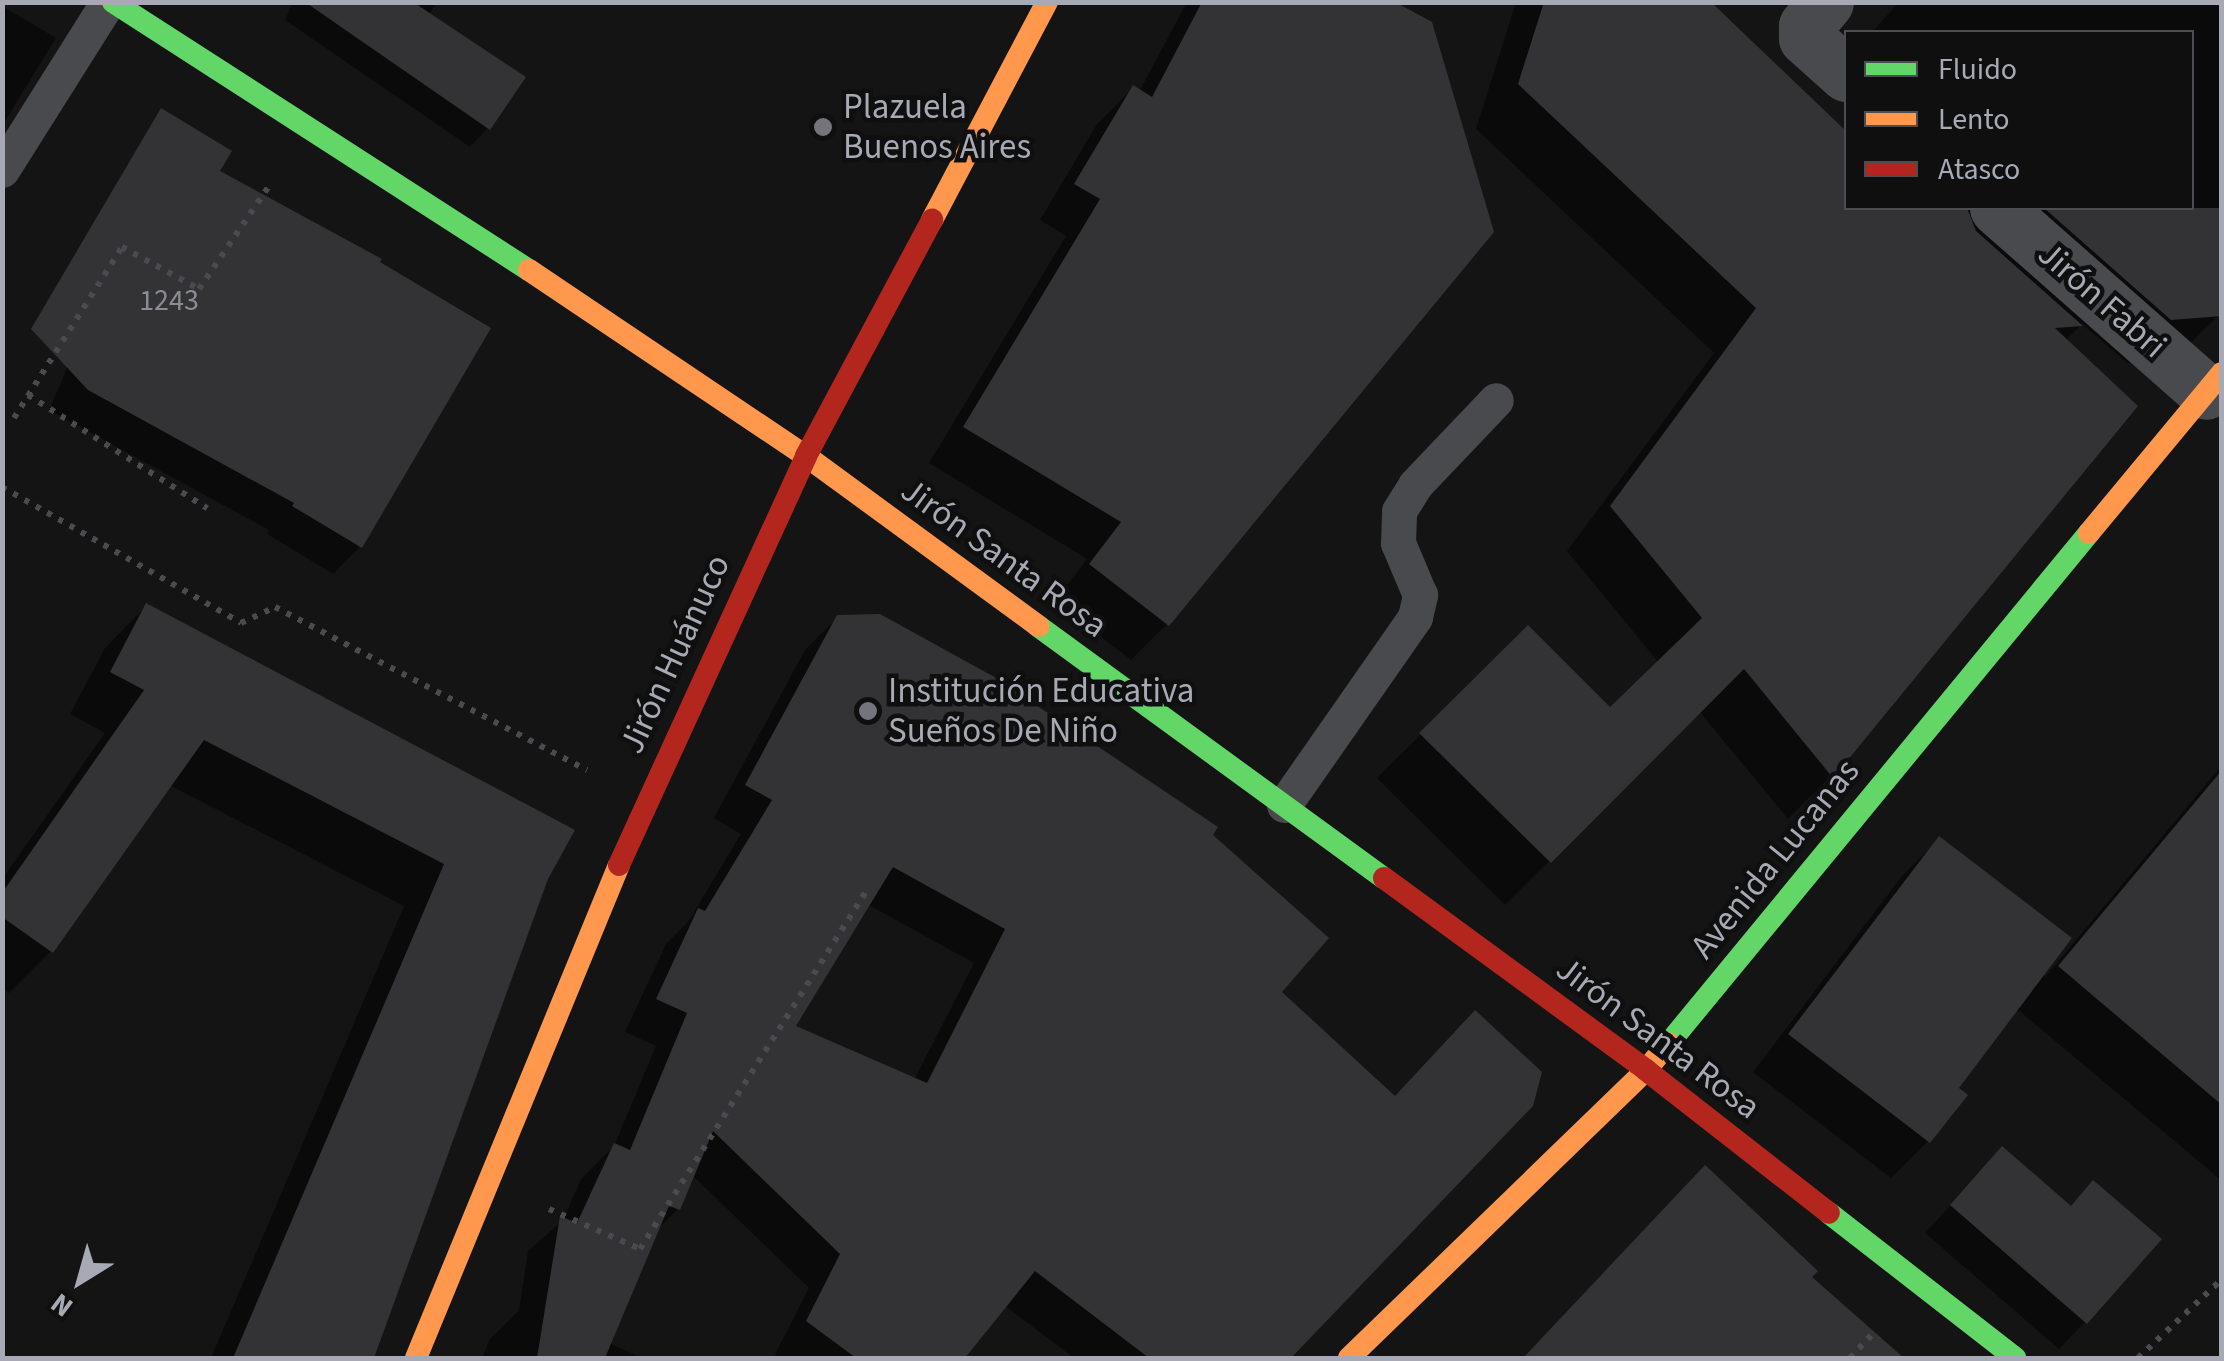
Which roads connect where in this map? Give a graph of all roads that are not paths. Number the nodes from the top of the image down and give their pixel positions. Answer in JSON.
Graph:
{"nodes":[{"id":1,"x":110,"y":2,"type":"edge"},
{"id":2,"x":1047,"y":2,"type":"edge"},
{"id":3,"x":1826,"y":2,"type":"edge"},
{"id":4,"x":1844,"y":72,"type":"edge"},
{"id":5,"x":2,"y":170,"type":"edge"},
{"id":6,"x":1999,"y":210,"type":"edge"},
{"id":7,"x":2214,"y":382,"type":"edge"},
{"id":8,"x":1496,"y":400,"type":"dead end"},
{"id":9,"x":806,"y":456,"type":"junction"},
{"id":10,"x":1284,"y":805,"type":"junction"},
{"id":11,"x":1646,"y":1070,"type":"junction"},
{"id":12,"x":416,"y":1358,"type":"edge"},
{"id":13,"x":1349,"y":1358,"type":"edge"},
{"id":14,"x":2015,"y":1358,"type":"edge"}],
"edges":[{"from":1,"to":5,"type":"lane"},
{"from":1,"to":9,"type":"street","name":"Jirón Santa Rosa"},
{"from":2,"to":9,"type":"street","name":"Jirón Huánuco"},
{"from":3,"to":4,"type":"street"},
{"from":6,"to":7,"type":"street","name":"Jirón Fabri"},
{"from":7,"to":11,"type":"street","name":"Avenida Lucanas"},
{"from":8,"to":10,"type":"lane"},
{"from":9,"to":10,"type":"street","name":"Jirón Santa Rosa"},
{"from":9,"to":12,"type":"street","name":"Jirón Huánuco"},
{"from":10,"to":11,"type":"street","name":"Jirón Santa Rosa"},
{"from":11,"to":13,"type":"street","name":"Avenida Lucanas"},
{"from":11,"to":14,"type":"street","name":"Jirón Santa Rosa"}]}
